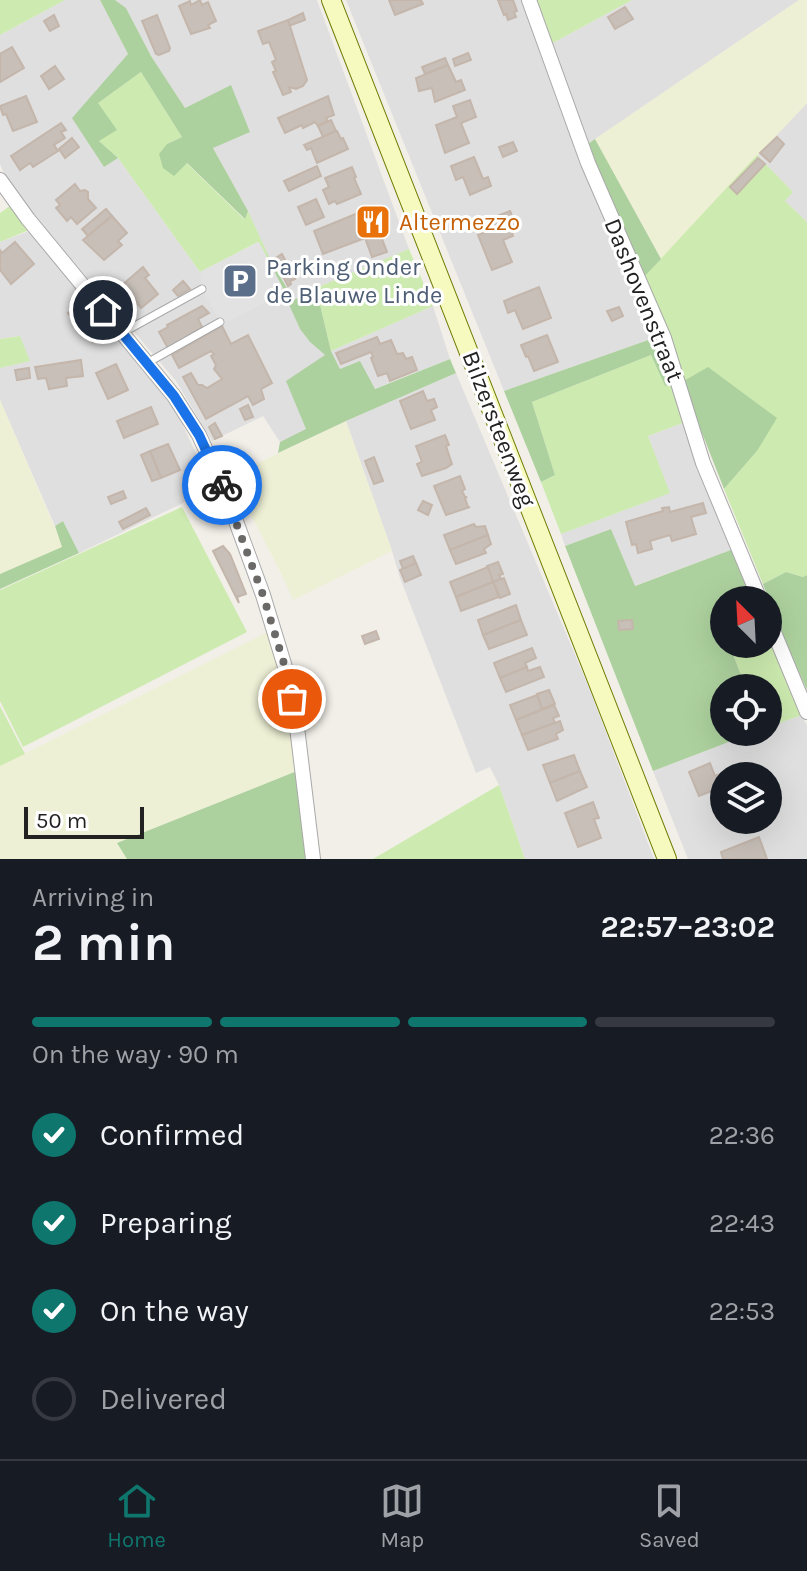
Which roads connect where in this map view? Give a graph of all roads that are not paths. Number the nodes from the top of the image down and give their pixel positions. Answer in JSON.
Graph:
{"nodes":[{"id":1,"x":331,"y":0,"type":"edge"},
{"id":2,"x":529,"y":0,"type":"edge"},
{"id":3,"x":0,"y":180,"type":"edge"},
{"id":4,"x":202,"y":289,"type":"dead end"},
{"id":5,"x":220,"y":322,"type":"dead end"},
{"id":6,"x":122,"y":333,"type":"junction"},
{"id":7,"x":147,"y":363,"type":"junction"},
{"id":8,"x":754,"y":586,"type":"edge"},
{"id":9,"x":782,"y":652,"type":"edge"},
{"id":10,"x":807,"y":712,"type":"edge"},
{"id":11,"x":313,"y":859,"type":"edge"},
{"id":12,"x":667,"y":859,"type":"edge"}],
"edges":[{"from":1,"to":12,"type":"main road","name":"Bilzersteenweg"},
{"from":2,"to":8,"type":"street","name":"Dashovenstraat"},
{"from":3,"to":6,"type":"street"},
{"from":4,"to":6,"type":"lane"},
{"from":5,"to":7,"type":"lane"},
{"from":6,"to":7,"type":"street"},
{"from":7,"to":11,"type":"street"},
{"from":9,"to":10,"type":"street"}]}
